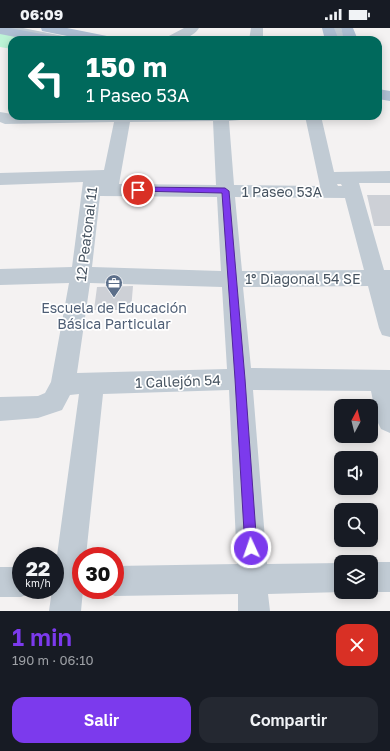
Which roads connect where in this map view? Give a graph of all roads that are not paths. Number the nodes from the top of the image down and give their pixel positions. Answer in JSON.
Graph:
{"nodes":[{"id":1,"x":3,"y":28,"type":"edge"},
{"id":2,"x":193,"y":28,"type":"edge"},
{"id":3,"x":0,"y":30,"type":"edge"},
{"id":4,"x":56,"y":33,"type":"edge"},
{"id":5,"x":78,"y":36,"type":"edge"},
{"id":6,"x":179,"y":36,"type":"edge"},
{"id":7,"x":122,"y":120,"type":"edge"},
{"id":8,"x":221,"y":120,"type":"edge"},
{"id":9,"x":314,"y":120,"type":"edge"},
{"id":10,"x":390,"y":177,"type":"edge"},
{"id":11,"x":0,"y":179,"type":"edge"},
{"id":12,"x":101,"y":183,"type":"junction"},
{"id":13,"x":328,"y":185,"type":"junction"},
{"id":14,"x":351,"y":185,"type":"junction"},
{"id":15,"x":225,"y":191,"type":"junction"},
{"id":16,"x":81,"y":275,"type":"junction"},
{"id":17,"x":0,"y":277,"type":"edge"},
{"id":18,"x":383,"y":278,"type":"edge"},
{"id":19,"x":232,"y":279,"type":"junction"},
{"id":20,"x":390,"y":328,"type":"edge"},
{"id":21,"x":240,"y":379,"type":"junction"},
{"id":22,"x":385,"y":381,"type":"edge"},
{"id":23,"x":63,"y":384,"type":"junction"},
{"id":24,"x":92,"y":384,"type":"junction"},
{"id":25,"x":0,"y":409,"type":"edge"},
{"id":26,"x":389,"y":412,"type":"edge"},
{"id":27,"x":390,"y":577,"type":"edge"},
{"id":28,"x":334,"y":578,"type":"edge"},
{"id":29,"x":378,"y":578,"type":"edge"},
{"id":30,"x":253,"y":579,"type":"junction"},
{"id":31,"x":68,"y":581,"type":"edge"},
{"id":32,"x":124,"y":581,"type":"edge"},
{"id":33,"x":0,"y":582,"type":"edge"},
{"id":34,"x":12,"y":582,"type":"edge"},
{"id":35,"x":65,"y":611,"type":"edge"},
{"id":36,"x":254,"y":611,"type":"edge"}],
"edges":[{"from":1,"to":4,"type":"street"},
{"from":2,"to":6,"type":"street"},
{"from":3,"to":4,"type":"main road"},
{"from":4,"to":5,"type":"main road"},
{"from":7,"to":12,"type":"street","name":"12 Peatonal 11"},
{"from":8,"to":15,"type":"street"},
{"from":9,"to":13,"type":"street"},
{"from":10,"to":14,"type":"street","name":"1 Paseo 53A"},
{"from":11,"to":12,"type":"street","name":"1 Paseo 53A"},
{"from":12,"to":15,"type":"street","name":"1 Paseo 53A"},
{"from":12,"to":16,"type":"street","name":"12 Peatonal 11"},
{"from":13,"to":14,"type":"street","name":"1 Paseo 53A"},
{"from":13,"to":15,"type":"street","name":"1 Paseo 53A"},
{"from":14,"to":18,"type":"street"},
{"from":15,"to":19,"type":"street"},
{"from":16,"to":17,"type":"street","name":"1° Diagonal 54 SE"},
{"from":16,"to":19,"type":"street","name":"1° Diagonal 54 SE"},
{"from":16,"to":23,"type":"street","name":"12 Peatonal 11"},
{"from":18,"to":19,"type":"street","name":"1° Diagonal 54 SE"},
{"from":18,"to":20,"type":"street"},
{"from":19,"to":21,"type":"street"},
{"from":21,"to":22,"type":"street","name":"1 Callejón 54"},
{"from":21,"to":24,"type":"street","name":"1 Callejón 54"},
{"from":21,"to":30,"type":"street"},
{"from":22,"to":26,"type":"street"},
{"from":23,"to":24,"type":"street","name":"1 Callejón 54"},
{"from":23,"to":25,"type":"street","name":"12 Peatonal 11"},
{"from":24,"to":31,"type":"street"},
{"from":27,"to":29,"type":"street"},
{"from":28,"to":30,"type":"street"},
{"from":30,"to":32,"type":"street"},
{"from":30,"to":36,"type":"street"},
{"from":31,"to":35,"type":"street"},
{"from":33,"to":34,"type":"street"}]}
